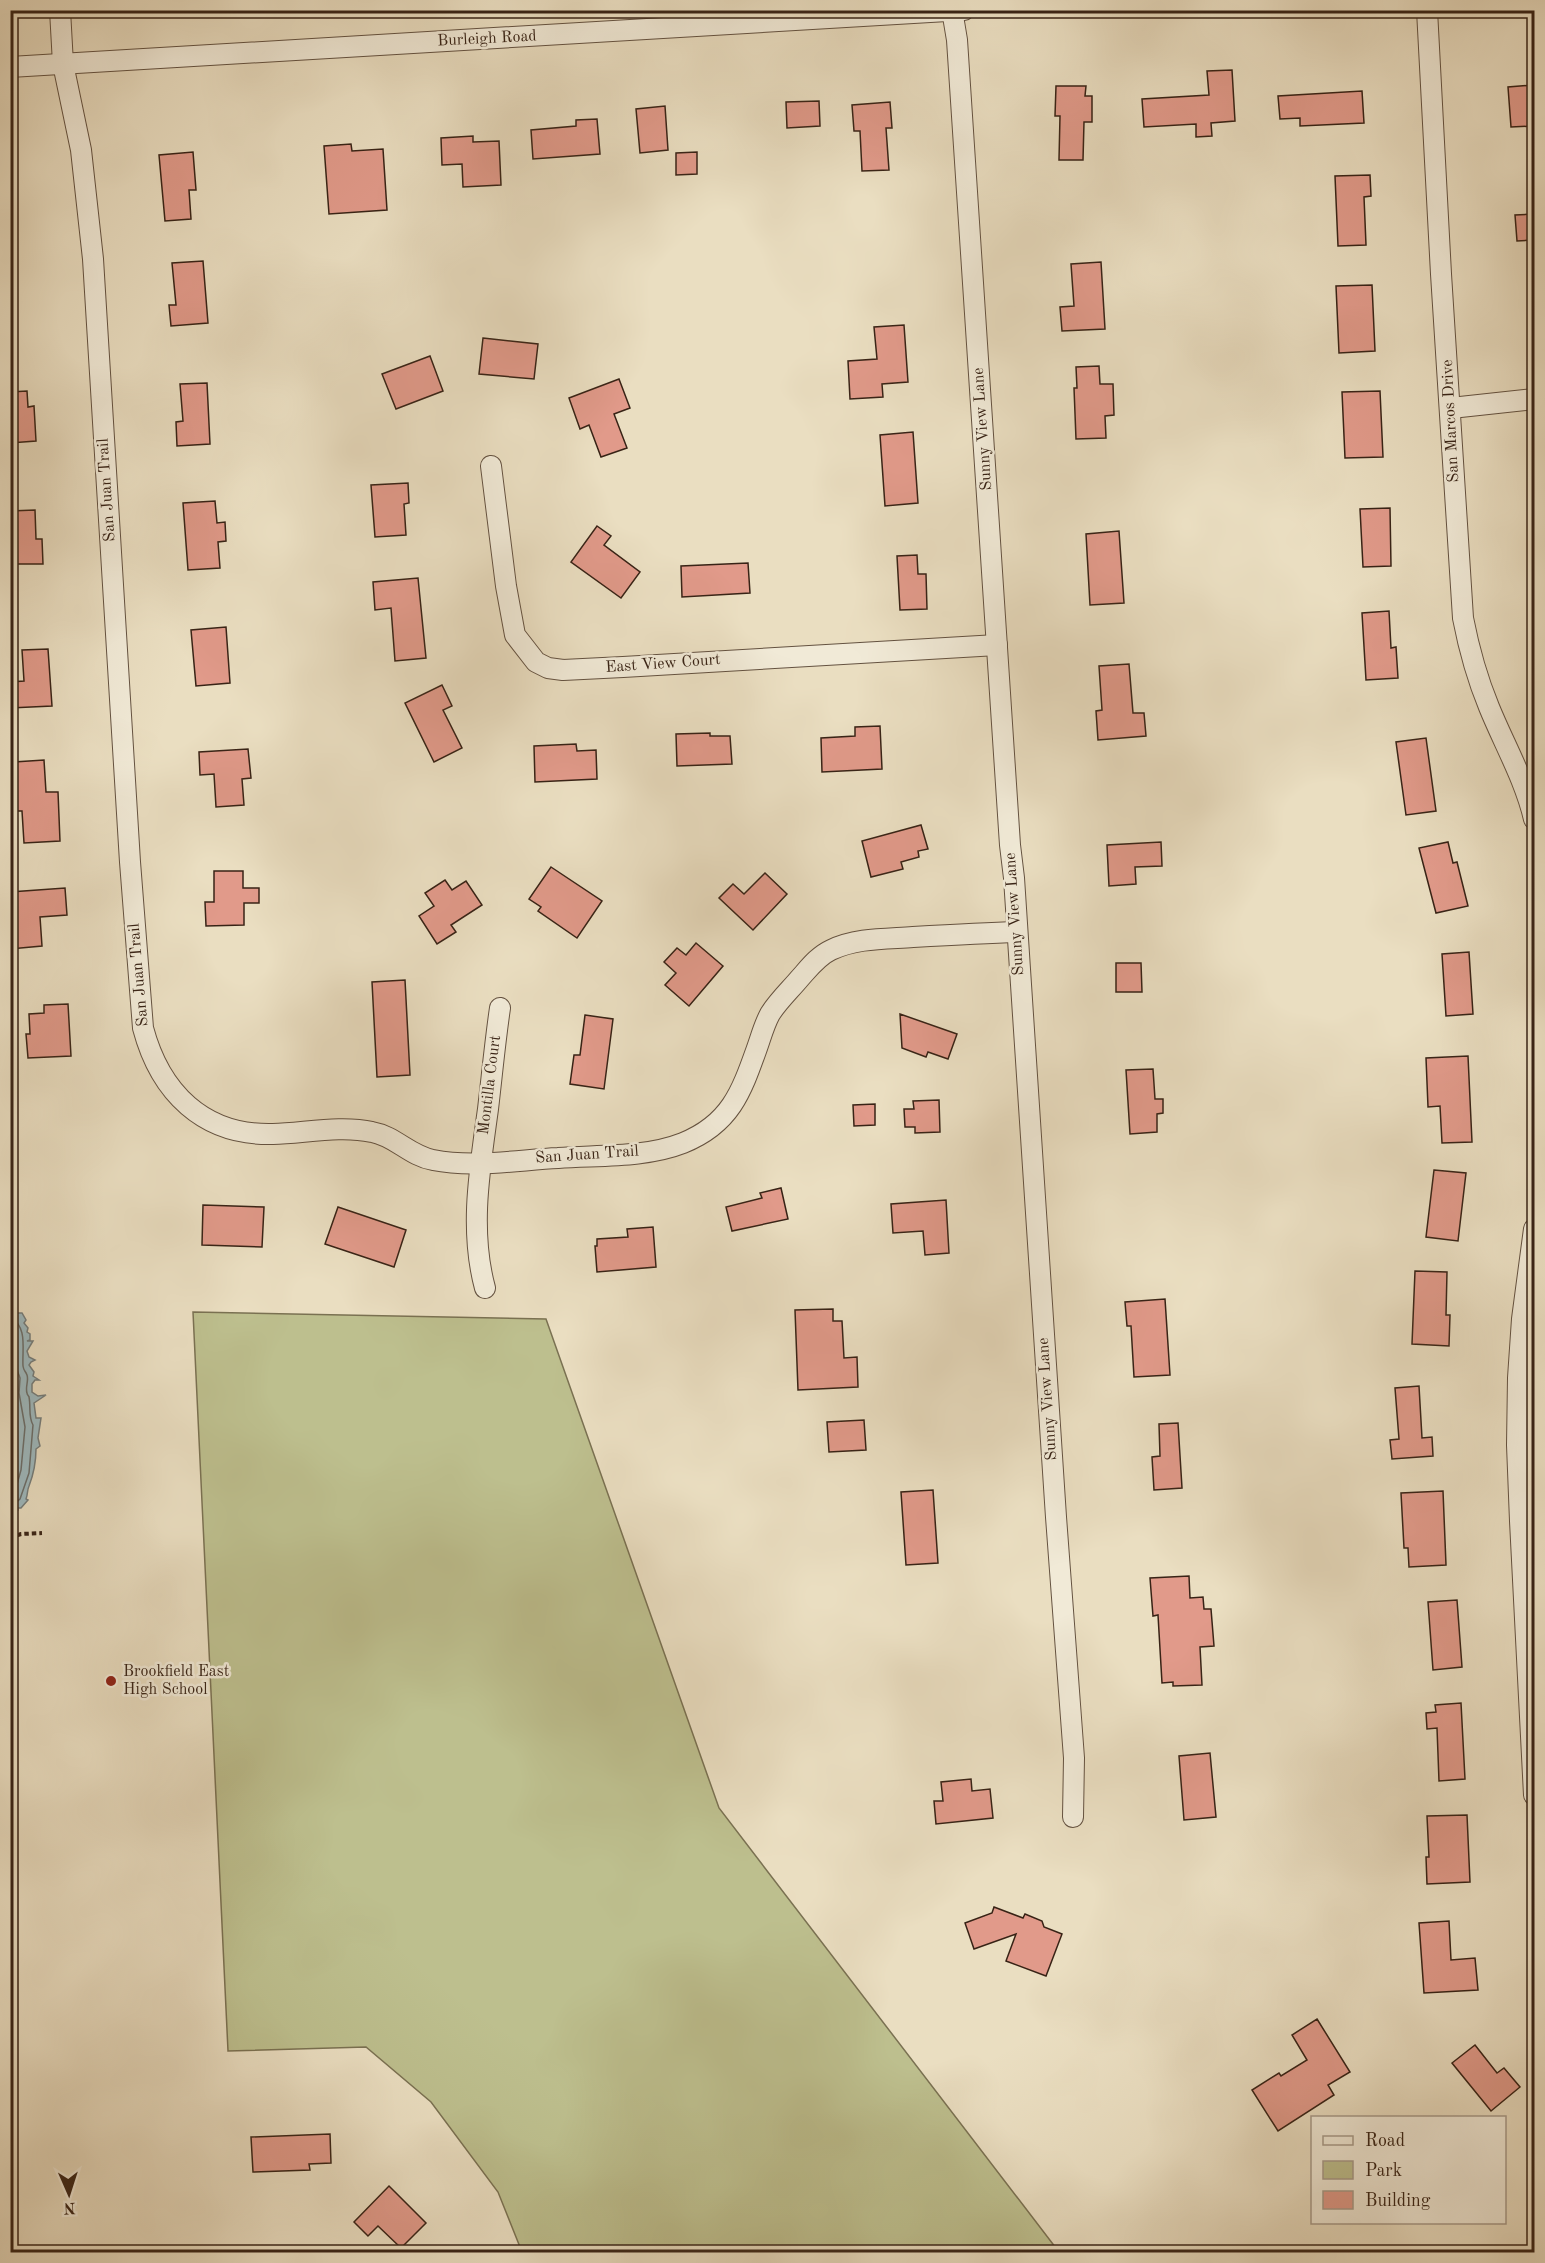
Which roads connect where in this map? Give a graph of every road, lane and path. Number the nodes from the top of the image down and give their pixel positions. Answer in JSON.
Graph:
{"nodes":[{"id":1,"x":60,"y":10,"type":"edge"},
{"id":2,"x":964,"y":10,"type":"edge"},
{"id":3,"x":1427,"y":10,"type":"edge"},
{"id":4,"x":952,"y":11,"type":"edge"},
{"id":5,"x":63,"y":64,"type":"junction"},
{"id":6,"x":10,"y":67,"type":"edge"},
{"id":7,"x":1534,"y":399,"type":"edge"},
{"id":8,"x":1451,"y":408,"type":"junction"},
{"id":9,"x":491,"y":466,"type":"dead end"},
{"id":10,"x":997,"y":645,"type":"junction"},
{"id":11,"x":1528,"y":777,"type":"edge"},
{"id":12,"x":1534,"y":819,"type":"edge"},
{"id":13,"x":1017,"y":932,"type":"junction"},
{"id":14,"x":500,"y":1008,"type":"dead end"},
{"id":15,"x":481,"y":1163,"type":"junction"},
{"id":16,"x":1534,"y":1229,"type":"edge"},
{"id":17,"x":1531,"y":1280,"type":"edge"},
{"id":18,"x":485,"y":1288,"type":"dead end"},
{"id":19,"x":42,"y":1533,"type":"dead end"},
{"id":20,"x":10,"y":1538,"type":"edge"},
{"id":21,"x":1534,"y":1786,"type":"edge"},
{"id":22,"x":1534,"y":1795,"type":"edge"},
{"id":23,"x":1073,"y":1817,"type":"dead end"}],
"edges":[{"from":1,"to":5,"type":"street","name":"San Juan Trail"},
{"from":2,"to":4,"type":"street","name":"Burleigh Road"},
{"from":3,"to":8,"type":"street","name":"San Marcos Drive"},
{"from":4,"to":5,"type":"street","name":"Burleigh Road"},
{"from":4,"to":10,"type":"street","name":"Sunny View Lane"},
{"from":5,"to":6,"type":"street","name":"Burleigh Road"},
{"from":5,"to":15,"type":"street","name":"San Juan Trail"},
{"from":7,"to":8,"type":"street"},
{"from":8,"to":11,"type":"street","name":"San Marcos Drive"},
{"from":9,"to":10,"type":"street","name":"East View Court"},
{"from":10,"to":13,"type":"street","name":"Sunny View Lane"},
{"from":11,"to":12,"type":"street","name":"San Marcos Drive"},
{"from":13,"to":15,"type":"street","name":"San Juan Trail"},
{"from":13,"to":23,"type":"street","name":"Sunny View Lane"},
{"from":14,"to":15,"type":"street","name":"Montilla Court"},
{"from":15,"to":18,"type":"street","name":"Montilla Court"},
{"from":16,"to":17,"type":"street"},
{"from":17,"to":21,"type":"street"},
{"from":19,"to":20,"type":"path"},
{"from":21,"to":22,"type":"street"}]}
